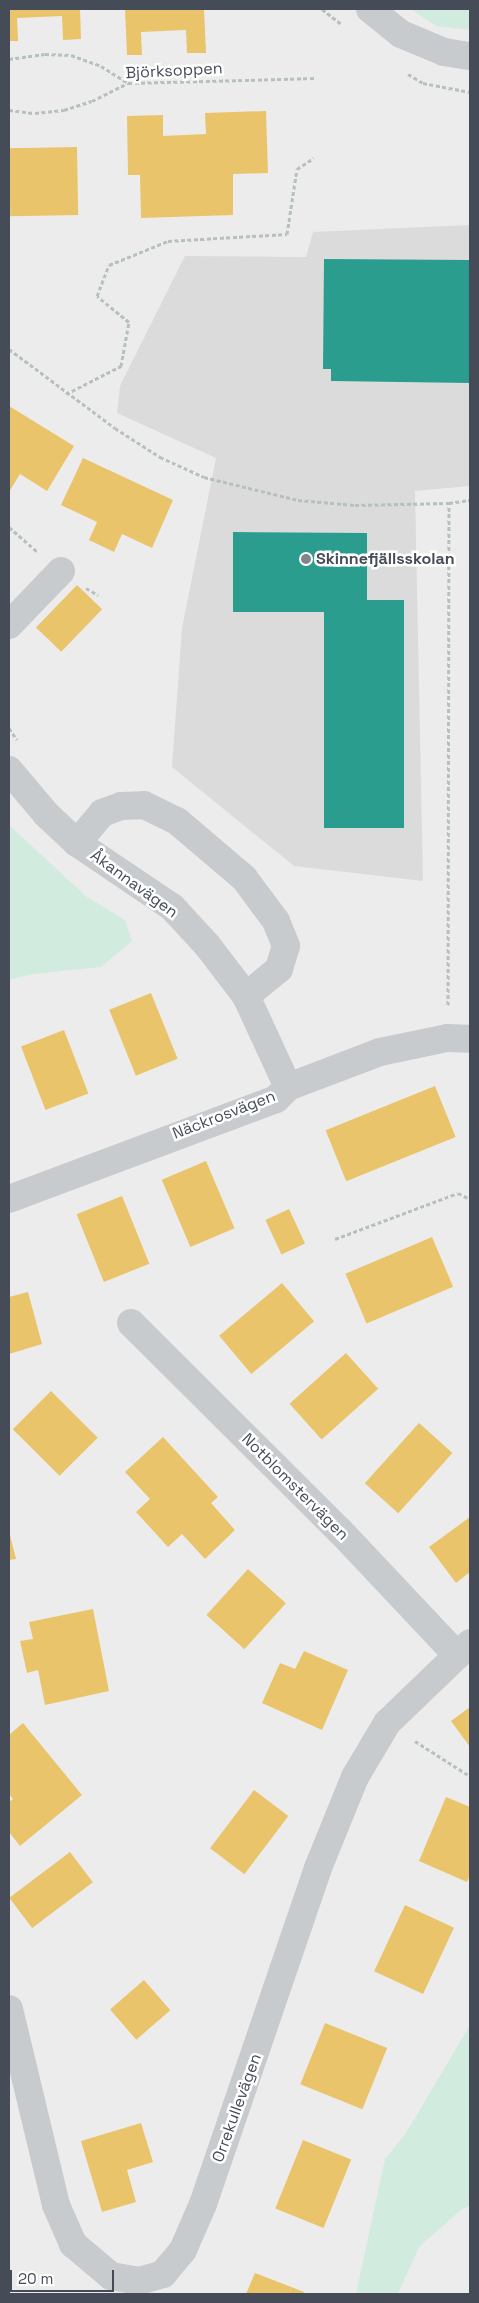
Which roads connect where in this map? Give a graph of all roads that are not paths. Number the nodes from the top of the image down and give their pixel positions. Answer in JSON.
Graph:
{"nodes":[{"id":1,"x":370,"y":9,"type":"edge"},
{"id":2,"x":470,"y":56,"type":"edge"},
{"id":3,"x":61,"y":571,"type":"dead end"},
{"id":4,"x":9,"y":625,"type":"edge"},
{"id":5,"x":9,"y":770,"type":"edge"},
{"id":6,"x":77,"y":843,"type":"junction"},
{"id":7,"x":246,"y":996,"type":"junction"},
{"id":8,"x":459,"y":1039,"type":"edge"},
{"id":9,"x":288,"y":1086,"type":"junction"},
{"id":10,"x":9,"y":1199,"type":"edge"},
{"id":11,"x":131,"y":1323,"type":"dead end"},
{"id":12,"x":463,"y":1648,"type":"edge"},
{"id":13,"x":9,"y":2009,"type":"edge"}],
"edges":[{"from":1,"to":2,"type":"street"},
{"from":3,"to":4,"type":"street"},
{"from":5,"to":6,"type":"street","name":"Åkannavägen"},
{"from":6,"to":7,"type":"street","name":"Åkannavägen"},
{"from":6,"to":7,"type":"street"},
{"from":7,"to":9,"type":"street","name":"Åkannavägen"},
{"from":8,"to":9,"type":"street","name":"Näckrosvägen"},
{"from":9,"to":10,"type":"street","name":"Näckrosvägen"},
{"from":11,"to":12,"type":"street","name":"Notblomstervägen"},
{"from":12,"to":13,"type":"street","name":"Orrekullevägen"}]}
